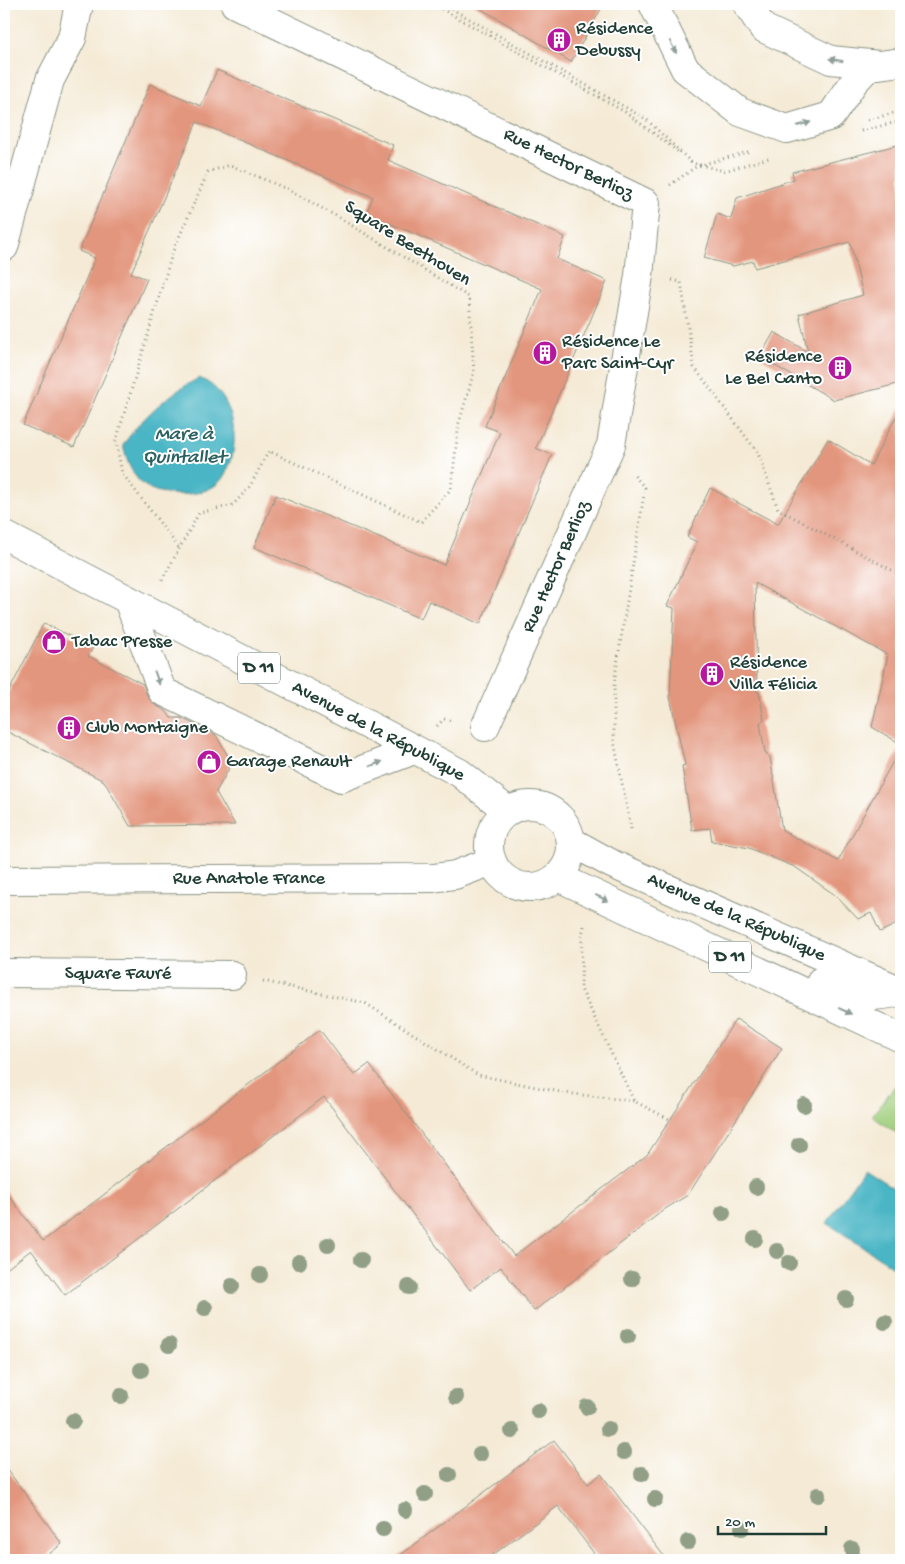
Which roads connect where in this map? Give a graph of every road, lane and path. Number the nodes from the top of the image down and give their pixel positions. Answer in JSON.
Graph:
{"nodes":[{"id":1,"x":79,"y":4,"type":"edge"},
{"id":2,"x":235,"y":4,"type":"edge"},
{"id":3,"x":433,"y":4,"type":"edge"},
{"id":4,"x":443,"y":4,"type":"edge"},
{"id":5,"x":653,"y":4,"type":"edge"},
{"id":6,"x":747,"y":4,"type":"edge"},
{"id":7,"x":901,"y":62,"type":"edge"},
{"id":8,"x":871,"y":64,"type":"junction"},
{"id":9,"x":901,"y":121,"type":"edge"},
{"id":10,"x":856,"y":132,"type":"dead end"},
{"id":11,"x":777,"y":155,"type":"dead end"},
{"id":12,"x":692,"y":163,"type":"junction"},
{"id":13,"x":697,"y":166,"type":"dead end"},
{"id":14,"x":4,"y":247,"type":"edge"},
{"id":15,"x":681,"y":282,"type":"dead end"},
{"id":16,"x":611,"y":445,"type":"junction"},
{"id":17,"x":4,"y":534,"type":"edge"},
{"id":18,"x":179,"y":548,"type":"junction"},
{"id":19,"x":168,"y":567,"type":"dead end"},
{"id":20,"x":901,"y":575,"type":"edge"},
{"id":21,"x":128,"y":600,"type":"junction"},
{"id":22,"x":486,"y":727,"type":"dead end"},
{"id":23,"x":414,"y":750,"type":"junction"},
{"id":24,"x":508,"y":811,"type":"junction"},
{"id":25,"x":631,"y":829,"type":"dead end"},
{"id":26,"x":572,"y":842,"type":"junction"},
{"id":27,"x":492,"y":862,"type":"junction"},
{"id":28,"x":558,"y":877,"type":"junction"},
{"id":29,"x":4,"y":880,"type":"edge"},
{"id":30,"x":593,"y":894,"type":"junction"},
{"id":31,"x":725,"y":955,"type":"junction"},
{"id":32,"x":4,"y":973,"type":"edge"},
{"id":33,"x":232,"y":974,"type":"joint"},
{"id":34,"x":901,"y":992,"type":"edge"},
{"id":35,"x":901,"y":1038,"type":"edge"},
{"id":36,"x":634,"y":1101,"type":"junction"},
{"id":37,"x":670,"y":1119,"type":"dead end"}],
"edges":[{"from":1,"to":14,"type":"street"},
{"from":2,"to":16,"type":"street","name":"Rue Hector Berlioz"},
{"from":3,"to":12,"type":"path"},
{"from":4,"to":12,"type":"path"},
{"from":5,"to":8,"type":"street","one_way":true},
{"from":8,"to":6,"type":"street","one_way":true},
{"from":7,"to":8,"type":"street"},
{"from":9,"to":10,"type":"path"},
{"from":11,"to":12,"type":"path"},
{"from":12,"to":13,"type":"path"},
{"from":15,"to":20,"type":"path"},
{"from":16,"to":22,"type":"street","name":"Rue Hector Berlioz"},
{"from":16,"to":25,"type":"path"},
{"from":17,"to":21,"type":"street","name":"Avenue de la République","number":"D 11"},
{"from":18,"to":18,"type":"path","name":"Square Beethoven"},
{"from":18,"to":19,"type":"path","name":"Square Beethoven"},
{"from":21,"to":23,"type":"street","name":"Avenue de la République","number":"D 11"},
{"from":21,"to":23,"type":"street","one_way":true},
{"from":23,"to":24,"type":"street","name":"Avenue de la République","number":"D 11"},
{"from":24,"to":26,"type":"street"},
{"from":24,"to":27,"type":"street"},
{"from":26,"to":28,"type":"street"},
{"from":26,"to":34,"type":"street","name":"Avenue de la République","number":"D 11"},
{"from":27,"to":28,"type":"street"},
{"from":27,"to":29,"type":"street","name":"Rue Anatole France"},
{"from":28,"to":30,"type":"street","name":"Avenue de la République","number":"D 11"},
{"from":30,"to":31,"type":"street","name":"Avenue de la République","number":"D 11","one_way":true},
{"from":30,"to":36,"type":"path"},
{"from":31,"to":34,"type":"street"},
{"from":31,"to":35,"type":"street","name":"Avenue de la République","number":"D 11","one_way":true},
{"from":32,"to":33,"type":"street","name":"Square Fauré"},
{"from":33,"to":36,"type":"path"},
{"from":36,"to":37,"type":"path"}]}
